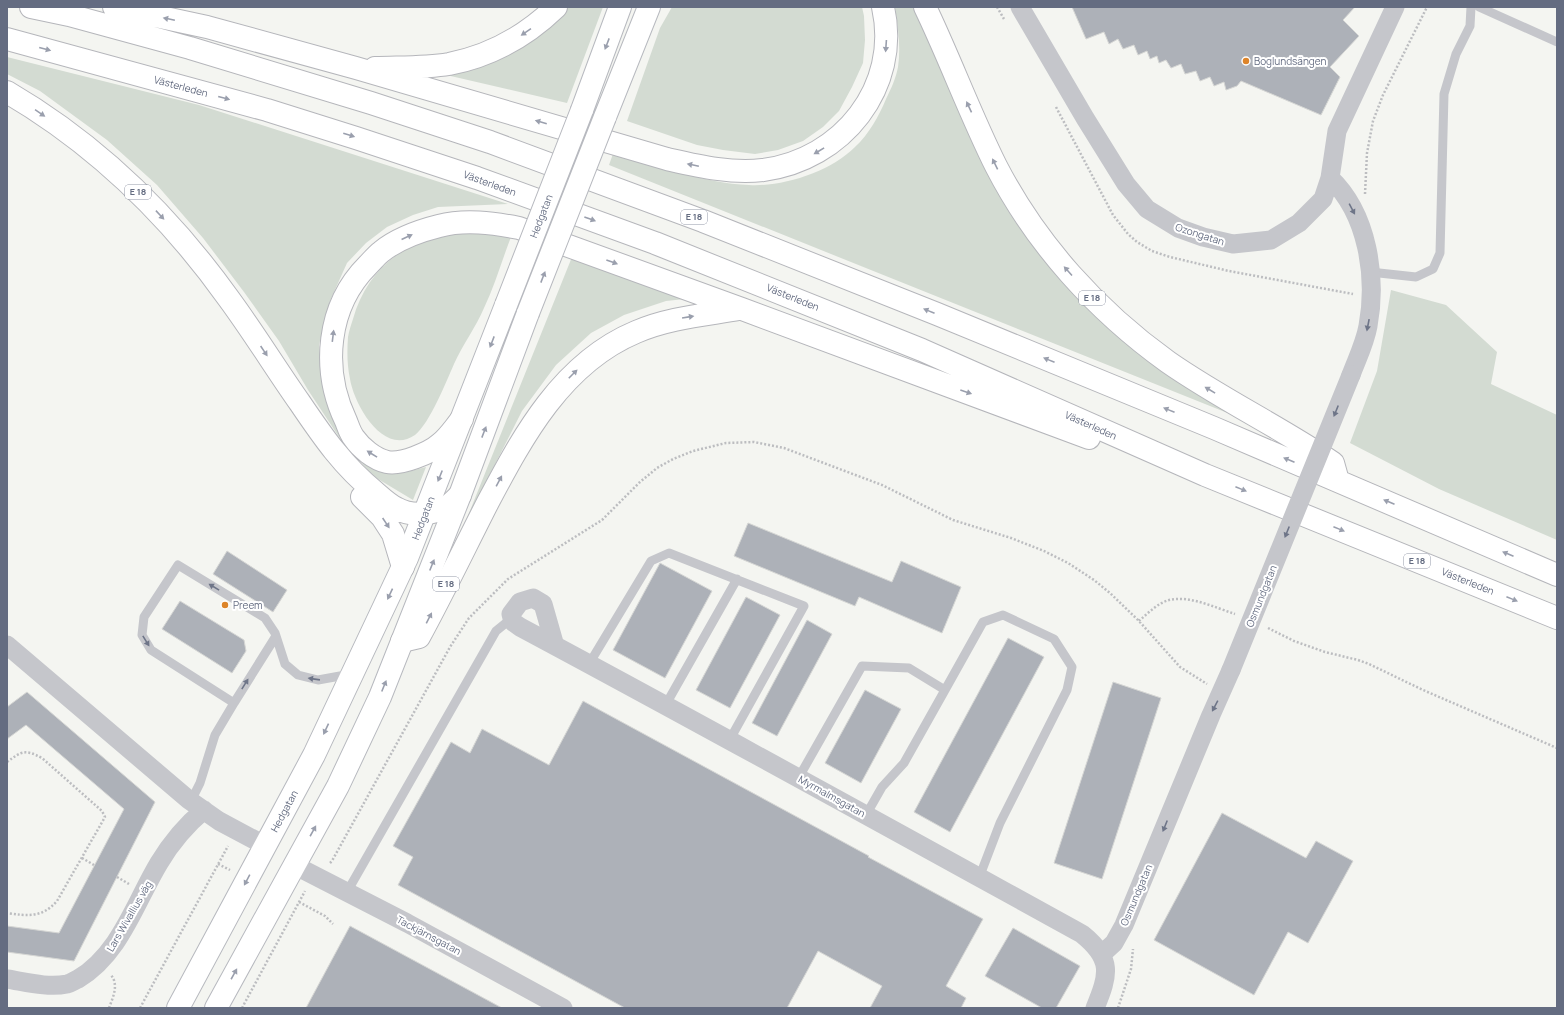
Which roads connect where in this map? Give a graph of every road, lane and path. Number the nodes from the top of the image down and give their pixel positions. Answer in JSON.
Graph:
{"nodes":[{"id":1,"x":31,"y":7,"type":"edge"},
{"id":2,"x":114,"y":7,"type":"edge"},
{"id":3,"x":556,"y":7,"type":"edge"},
{"id":4,"x":620,"y":7,"type":"edge"},
{"id":5,"x":649,"y":7,"type":"edge"},
{"id":6,"x":883,"y":7,"type":"edge"},
{"id":7,"x":925,"y":7,"type":"edge"},
{"id":8,"x":1020,"y":7,"type":"edge"},
{"id":9,"x":1395,"y":7,"type":"edge"},
{"id":10,"x":1427,"y":7,"type":"edge"},
{"id":11,"x":1471,"y":7,"type":"edge"},
{"id":12,"x":1479,"y":7,"type":"edge"},
{"id":13,"x":7,"y":39,"type":"edge"},
{"id":14,"x":1557,"y":42,"type":"edge"},
{"id":15,"x":356,"y":68,"type":"junction"},
{"id":16,"x":7,"y":92,"type":"edge"},
{"id":17,"x":1330,"y":178,"type":"junction"},
{"id":18,"x":1365,"y":200,"type":"dead end"},
{"id":19,"x":1370,"y":272,"type":"junction"},
{"id":20,"x":742,"y":309,"type":"junction"},
{"id":21,"x":462,"y":419,"type":"junction"},
{"id":22,"x":1205,"y":475,"type":"junction"},
{"id":23,"x":361,"y":481,"type":"junction"},
{"id":24,"x":1338,"y":481,"type":"junction"},
{"id":25,"x":460,"y":495,"type":"junction"},
{"id":26,"x":424,"y":513,"type":"junction"},
{"id":27,"x":405,"y":563,"type":"junction"},
{"id":28,"x":1557,"y":575,"type":"edge"},
{"id":29,"x":737,"y":579,"type":"junction"},
{"id":30,"x":1240,"y":616,"type":"dead end"},
{"id":31,"x":512,"y":618,"type":"junction"},
{"id":32,"x":1557,"y":618,"type":"edge"},
{"id":33,"x":1138,"y":620,"type":"dead end"},
{"id":34,"x":1268,"y":628,"type":"dead end"},
{"id":35,"x":276,"y":636,"type":"junction"},
{"id":36,"x":1152,"y":636,"type":"dead end"},
{"id":37,"x":402,"y":641,"type":"junction"},
{"id":38,"x":555,"y":646,"type":"junction"},
{"id":39,"x":12,"y":652,"type":"edge"},
{"id":40,"x":589,"y":664,"type":"junction"},
{"id":41,"x":353,"y":673,"type":"junction"},
{"id":42,"x":945,"y":690,"type":"junction"},
{"id":43,"x":1222,"y":692,"type":"junction"},
{"id":44,"x":234,"y":703,"type":"junction"},
{"id":45,"x":665,"y":706,"type":"junction"},
{"id":46,"x":729,"y":741,"type":"junction"},
{"id":47,"x":1557,"y":748,"type":"edge"},
{"id":48,"x":7,"y":762,"type":"edge"},
{"id":49,"x":799,"y":778,"type":"junction"},
{"id":50,"x":197,"y":806,"type":"junction"},
{"id":51,"x":866,"y":815,"type":"junction"},
{"id":52,"x":237,"y":830,"type":"junction"},
{"id":53,"x":266,"y":846,"type":"junction"},
{"id":54,"x":82,"y":858,"type":"junction"},
{"id":55,"x":94,"y":865,"type":"dead end"},
{"id":56,"x":294,"y":865,"type":"junction"},
{"id":57,"x":980,"y":878,"type":"junction"},
{"id":58,"x":307,"y":887,"type":"dead end"},
{"id":59,"x":348,"y":892,"type":"junction"},
{"id":60,"x":299,"y":902,"type":"junction"},
{"id":61,"x":7,"y":913,"type":"edge"},
{"id":62,"x":333,"y":924,"type":"dead end"},
{"id":63,"x":1102,"y":954,"type":"junction"},
{"id":64,"x":101,"y":961,"type":"junction"},
{"id":65,"x":1132,"y":961,"type":"dead end"},
{"id":66,"x":7,"y":979,"type":"edge"},
{"id":67,"x":109,"y":1008,"type":"edge"},
{"id":68,"x":140,"y":1008,"type":"edge"},
{"id":69,"x":178,"y":1008,"type":"edge"},
{"id":70,"x":216,"y":1008,"type":"edge"},
{"id":71,"x":242,"y":1008,"type":"edge"},
{"id":72,"x":563,"y":1008,"type":"edge"},
{"id":73,"x":1095,"y":1008,"type":"edge"},
{"id":74,"x":1118,"y":1008,"type":"edge"}],
"edges":[{"from":24,"to":1,"type":"main road","number":"E 18","one_way":true},
{"from":15,"to":2,"type":"main road","one_way":true},
{"from":3,"to":15,"type":"main road","one_way":true},
{"from":4,"to":21,"type":"main road","name":"Hedgatan","one_way":true,"bridge":true},
{"from":25,"to":5,"type":"main road","one_way":true,"bridge":true},
{"from":6,"to":15,"type":"main road","one_way":true},
{"from":24,"to":7,"type":"main road","number":"E 18","one_way":true},
{"from":8,"to":17,"type":"street","name":"Ozongatan"},
{"from":9,"to":17,"type":"street","name":"Ozongatan"},
{"from":10,"to":18,"type":"path"},
{"from":11,"to":19,"type":"lane"},
{"from":12,"to":14,"type":"lane"},
{"from":13,"to":22,"type":"main road","name":"Västerleden","number":"E 18","one_way":true},
{"from":16,"to":23,"type":"main road","number":"E 18","one_way":true},
{"from":17,"to":19,"type":"street","name":"Osmundgatan","one_way":true},
{"from":19,"to":43,"type":"street","name":"Osmundgatan","one_way":true,"bridge":true},
{"from":21,"to":20,"type":"main road","number":"E 18","one_way":true},
{"from":20,"to":22,"type":"main road","number":"E 18","one_way":true},
{"from":37,"to":20,"type":"main road","number":"E 18","one_way":true},
{"from":21,"to":26,"type":"main road","name":"Hedgatan","one_way":true},
{"from":22,"to":32,"type":"main road","name":"Västerleden","number":"E 18","one_way":true},
{"from":23,"to":26,"type":"main road","number":"E 18"},
{"from":23,"to":27,"type":"main road","one_way":true},
{"from":28,"to":24,"type":"main road","number":"E 18","one_way":true},
{"from":25,"to":26,"type":"main road","number":"E 18"},
{"from":37,"to":25,"type":"main road","one_way":true},
{"from":26,"to":27,"type":"main road","name":"Hedgatan"},
{"from":27,"to":41,"type":"main road","name":"Hedgatan","one_way":true},
{"from":29,"to":40,"type":"lane"},
{"from":29,"to":45,"type":"lane"},
{"from":29,"to":46,"type":"lane"},
{"from":30,"to":33,"type":"path"},
{"from":31,"to":38,"type":"street","name":"Myrmalmsgatan"},
{"from":31,"to":38,"type":"street"},
{"from":31,"to":59,"type":"lane"},
{"from":34,"to":47,"type":"path"},
{"from":41,"to":35,"type":"lane","one_way":true},
{"from":44,"to":35,"type":"lane","one_way":true},
{"from":35,"to":44,"type":"lane","one_way":true},
{"from":36,"to":43,"type":"path"},
{"from":56,"to":37,"type":"main road","one_way":true},
{"from":38,"to":40,"type":"street","name":"Myrmalmsgatan"},
{"from":39,"to":50,"type":"street"},
{"from":40,"to":45,"type":"street","name":"Myrmalmsgatan"},
{"from":41,"to":53,"type":"main road","name":"Hedgatan","one_way":true},
{"from":42,"to":49,"type":"lane"},
{"from":42,"to":51,"type":"lane"},
{"from":42,"to":57,"type":"lane"},
{"from":43,"to":63,"type":"street","name":"Osmundgatan","one_way":true},
{"from":44,"to":50,"type":"lane"},
{"from":45,"to":46,"type":"street","name":"Myrmalmsgatan"},
{"from":46,"to":49,"type":"street","name":"Myrmalmsgatan"},
{"from":48,"to":54,"type":"path"},
{"from":49,"to":51,"type":"street","name":"Myrmalmsgatan"},
{"from":50,"to":52,"type":"street"},
{"from":50,"to":64,"type":"street","name":"Lars Wivallius väg"},
{"from":51,"to":57,"type":"street","name":"Myrmalmsgatan"},
{"from":52,"to":53,"type":"street"},
{"from":52,"to":68,"type":"path"},
{"from":53,"to":56,"type":"main road"},
{"from":53,"to":69,"type":"main road","name":"Hedgatan","one_way":true},
{"from":54,"to":55,"type":"path"},
{"from":54,"to":61,"type":"path"},
{"from":56,"to":59,"type":"street","name":"Tackjärnsgatan"},
{"from":70,"to":56,"type":"main road","one_way":true},
{"from":57,"to":63,"type":"street","name":"Myrmalmsgatan"},
{"from":58,"to":60,"type":"path"},
{"from":59,"to":72,"type":"street","name":"Tackjärnsgatan"},
{"from":60,"to":62,"type":"path"},
{"from":60,"to":71,"type":"path"},
{"from":63,"to":73,"type":"street"},
{"from":64,"to":66,"type":"street","name":"Lars Wivallius väg"},
{"from":64,"to":67,"type":"path"},
{"from":65,"to":74,"type":"path"}]}
